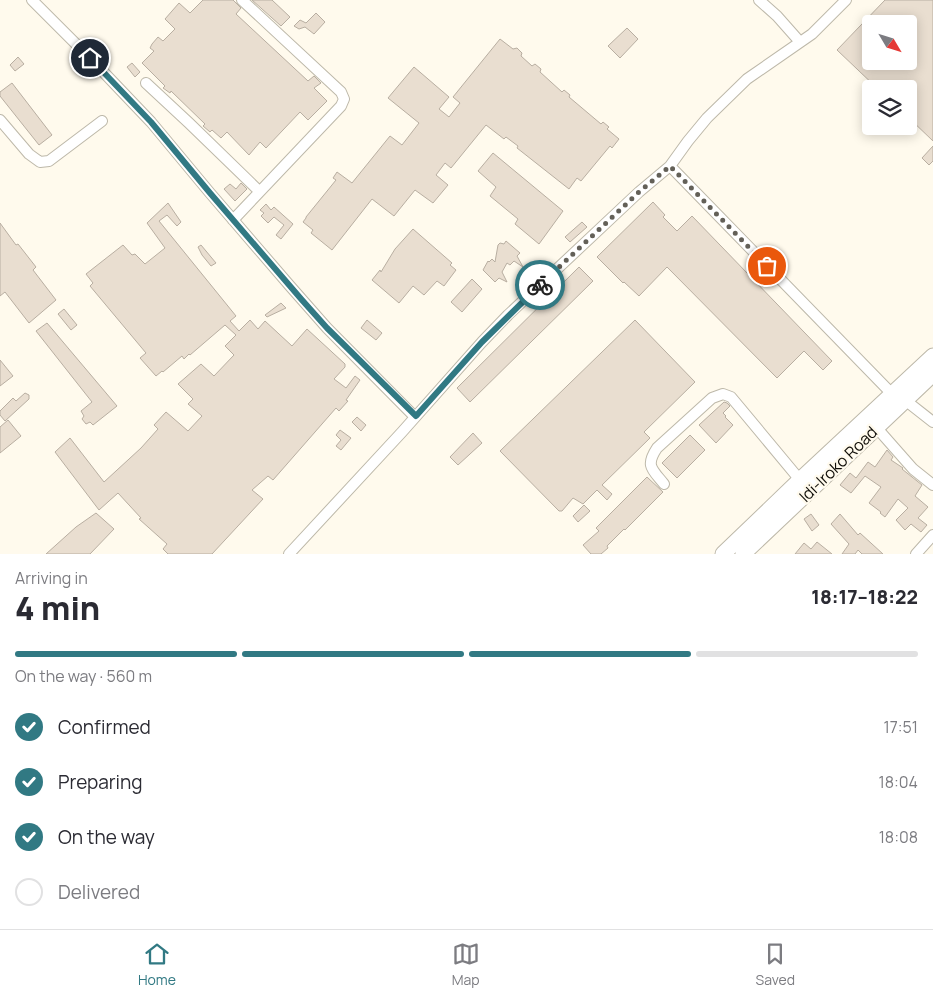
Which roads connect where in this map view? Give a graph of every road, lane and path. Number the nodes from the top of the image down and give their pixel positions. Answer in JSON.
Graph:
{"nodes":[{"id":1,"x":32,"y":0,"type":"edge"},
{"id":2,"x":242,"y":0,"type":"edge"},
{"id":3,"x":760,"y":0,"type":"edge"},
{"id":4,"x":846,"y":0,"type":"edge"},
{"id":5,"x":800,"y":42,"type":"junction"},
{"id":6,"x":146,"y":83,"type":"dead end"},
{"id":7,"x":0,"y":120,"type":"edge"},
{"id":8,"x":102,"y":121,"type":"dead end"},
{"id":9,"x":670,"y":166,"type":"junction"},
{"id":10,"x":259,"y":190,"type":"junction"},
{"id":11,"x":233,"y":220,"type":"junction"},
{"id":12,"x":933,"y":356,"type":"edge"},
{"id":13,"x":933,"y":374,"type":"edge"},
{"id":14,"x":899,"y":399,"type":"junction"},
{"id":15,"x":416,"y":416,"type":"junction"},
{"id":16,"x":933,"y":422,"type":"edge"},
{"id":17,"x":876,"y":427,"type":"junction"},
{"id":18,"x":800,"y":480,"type":"junction"},
{"id":19,"x":664,"y":484,"type":"dead end"},
{"id":20,"x":933,"y":485,"type":"edge"},
{"id":21,"x":933,"y":534,"type":"edge"},
{"id":22,"x":289,"y":554,"type":"edge"},
{"id":23,"x":723,"y":554,"type":"edge"},
{"id":24,"x":743,"y":554,"type":"edge"},
{"id":25,"x":916,"y":554,"type":"edge"}],
"edges":[{"from":1,"to":11,"type":"street"},
{"from":2,"to":10,"type":"street"},
{"from":3,"to":5,"type":"street"},
{"from":4,"to":5,"type":"street"},
{"from":5,"to":9,"type":"street"},
{"from":6,"to":10,"type":"street"},
{"from":7,"to":8,"type":"street"},
{"from":9,"to":14,"type":"street"},
{"from":9,"to":15,"type":"street"},
{"from":10,"to":11,"type":"street"},
{"from":11,"to":15,"type":"street"},
{"from":12,"to":14,"type":"highway"},
{"from":13,"to":14,"type":"highway","name":"Idi-Iroko Road"},
{"from":14,"to":16,"type":"street"},
{"from":14,"to":17,"type":"highway","name":"Idi-Iroko Road"},
{"from":14,"to":18,"type":"highway"},
{"from":15,"to":22,"type":"street"},
{"from":17,"to":20,"type":"street"},
{"from":17,"to":24,"type":"highway","name":"Idi-Iroko Road"},
{"from":18,"to":19,"type":"street"},
{"from":18,"to":23,"type":"highway"},
{"from":21,"to":25,"type":"street"}]}
